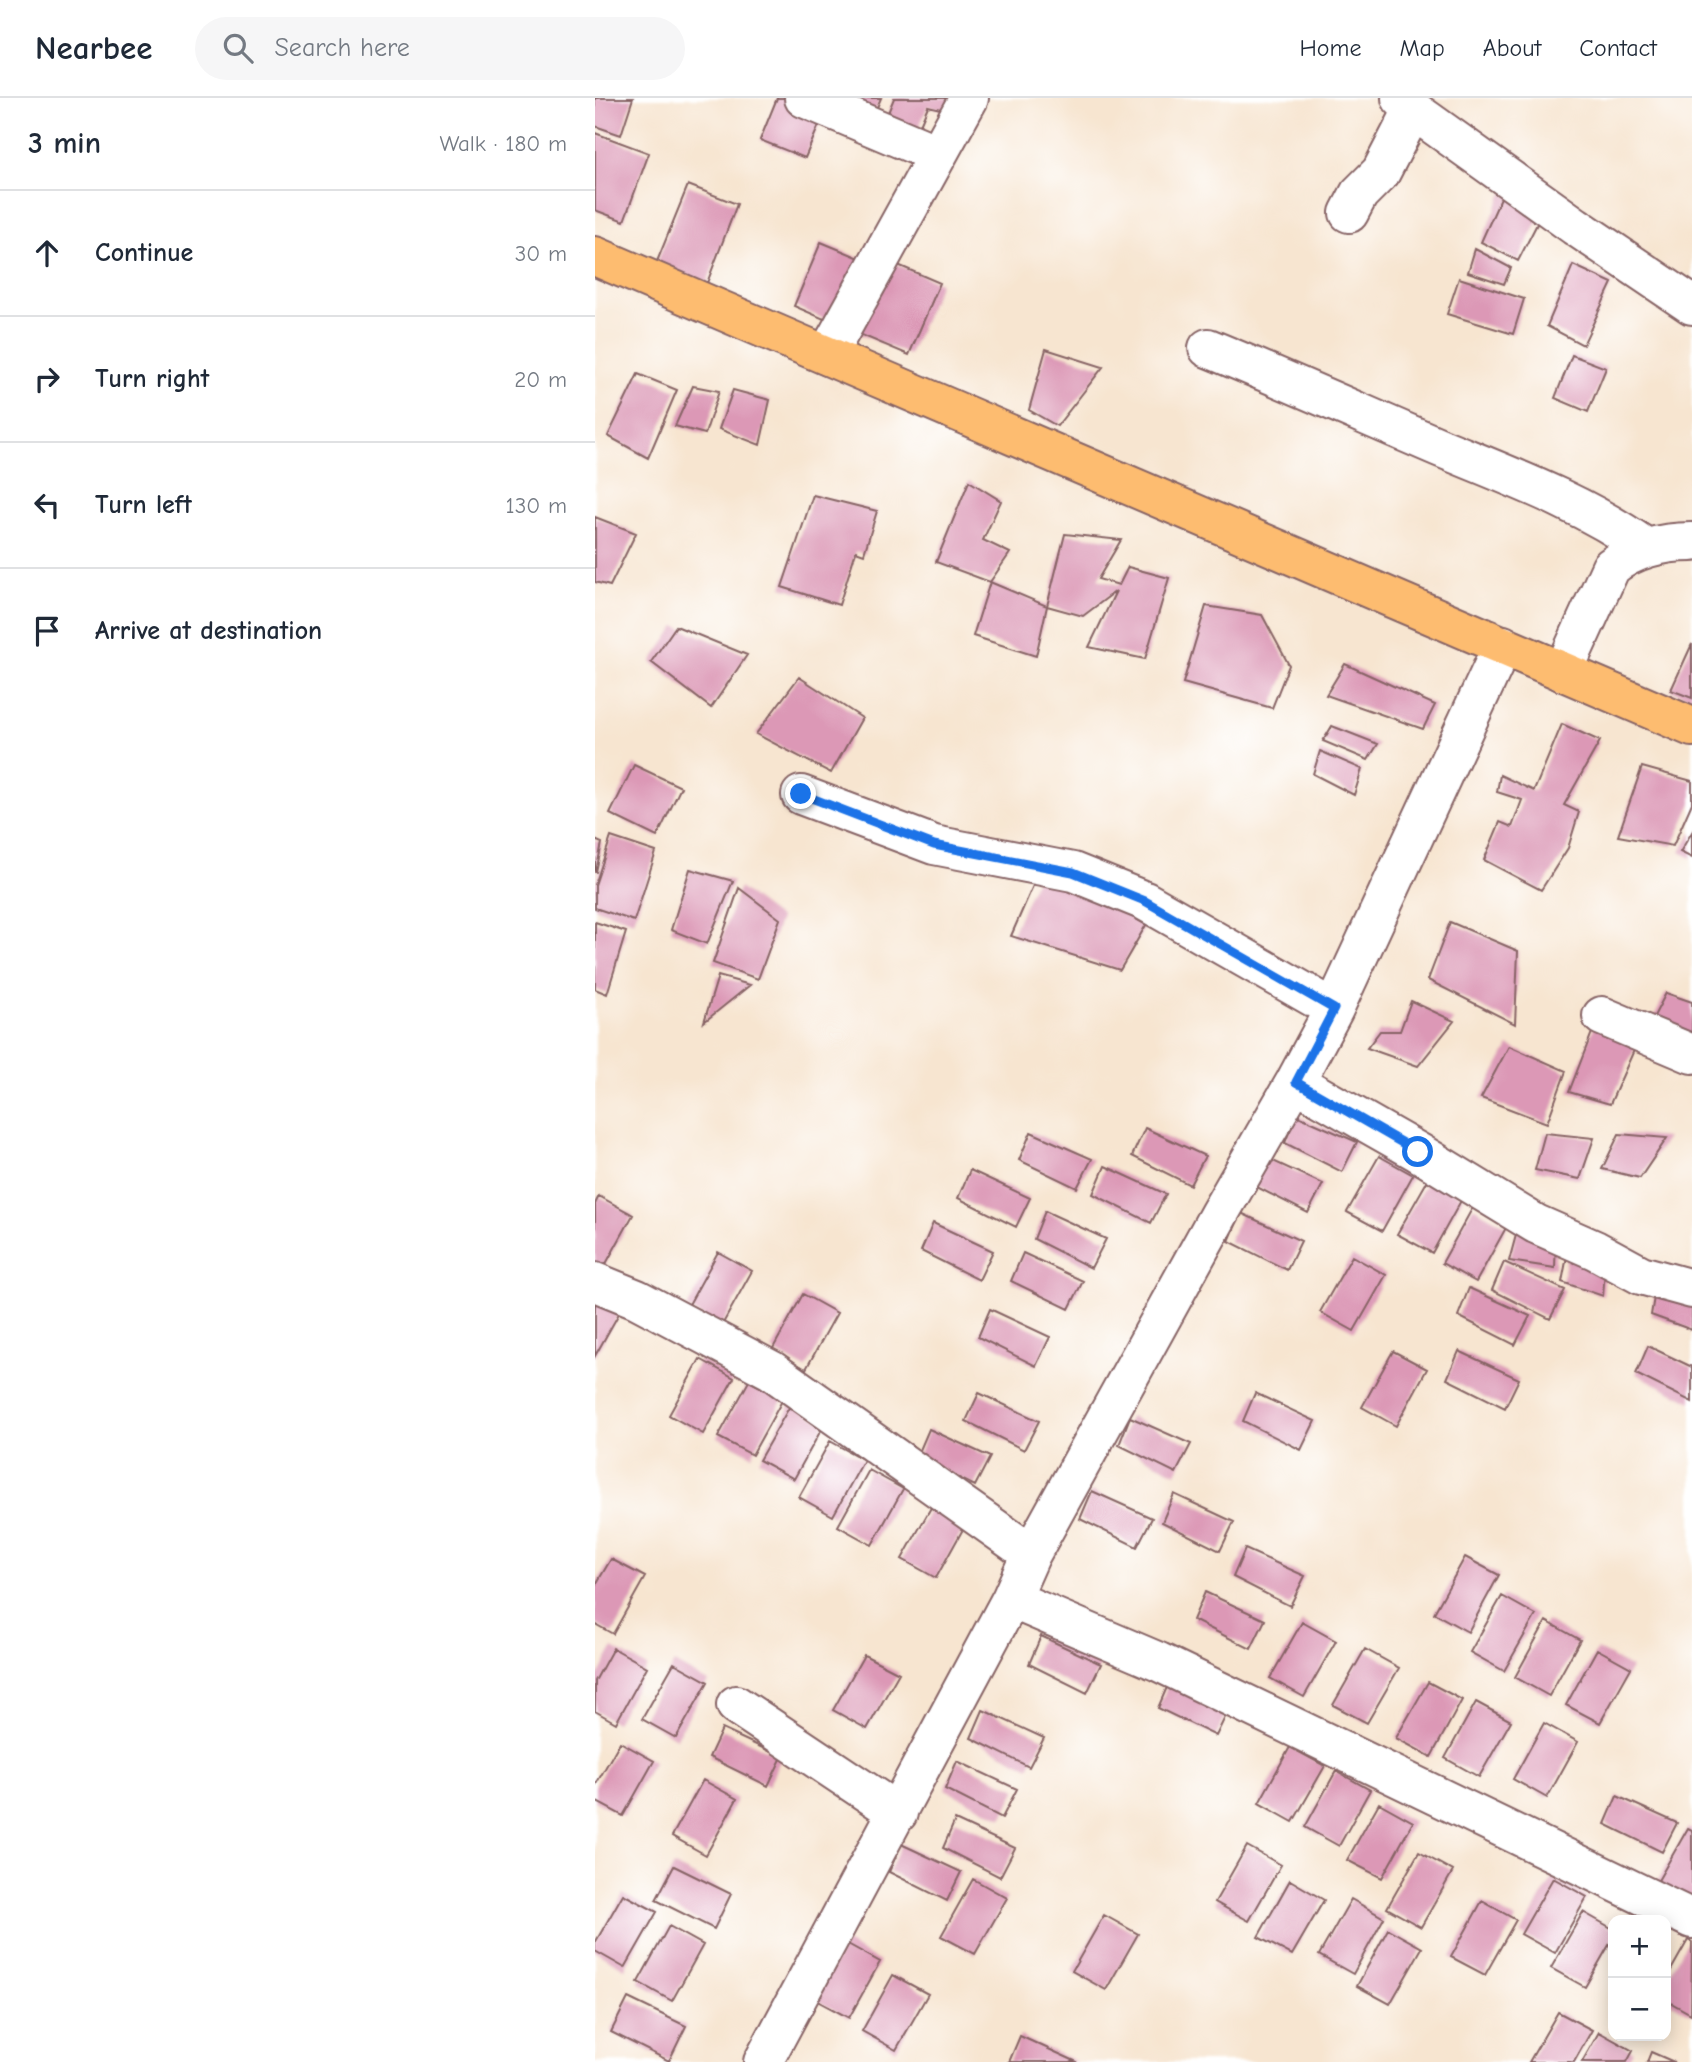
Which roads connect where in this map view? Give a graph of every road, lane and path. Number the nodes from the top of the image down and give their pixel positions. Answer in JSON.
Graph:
{"nodes":[{"id":1,"x":804,"y":98,"type":"edge"},
{"id":2,"x":969,"y":98,"type":"edge"},
{"id":3,"x":1407,"y":104,"type":"edge"},
{"id":4,"x":937,"y":154,"type":"junction"},
{"id":5,"x":1349,"y":213,"type":"dead end"},
{"id":6,"x":595,"y":256,"type":"edge"},
{"id":7,"x":1692,"y":306,"type":"edge"},
{"id":8,"x":1208,"y":348,"type":"dead end"},
{"id":9,"x":827,"y":355,"type":"junction"},
{"id":10,"x":1692,"y":542,"type":"edge"},
{"id":11,"x":1645,"y":547,"type":"junction"},
{"id":12,"x":1503,"y":645,"type":"junction"},
{"id":13,"x":1563,"y":672,"type":"junction"},
{"id":14,"x":1692,"y":727,"type":"edge"},
{"id":15,"x":801,"y":794,"type":"dead end"},
{"id":16,"x":1334,"y":1009,"type":"junction"},
{"id":17,"x":1602,"y":1016,"type":"dead end"},
{"id":18,"x":1692,"y":1054,"type":"edge"},
{"id":19,"x":1296,"y":1082,"type":"junction"},
{"id":20,"x":595,"y":1282,"type":"edge"},
{"id":21,"x":1692,"y":1289,"type":"edge"},
{"id":22,"x":1031,"y":1553,"type":"junction"},
{"id":23,"x":1011,"y":1599,"type":"junction"},
{"id":24,"x":736,"y":1705,"type":"dead end"},
{"id":25,"x":898,"y":1813,"type":"junction"},
{"id":26,"x":1692,"y":1919,"type":"edge"},
{"id":27,"x":764,"y":2062,"type":"edge"}],
"edges":[{"from":1,"to":4,"type":"street"},
{"from":2,"to":4,"type":"street"},
{"from":3,"to":5,"type":"street"},
{"from":3,"to":7,"type":"street"},
{"from":4,"to":9,"type":"street"},
{"from":6,"to":9,"type":"main road"},
{"from":8,"to":11,"type":"street"},
{"from":9,"to":12,"type":"main road"},
{"from":10,"to":11,"type":"street"},
{"from":11,"to":13,"type":"street"},
{"from":12,"to":13,"type":"main road"},
{"from":12,"to":16,"type":"street"},
{"from":13,"to":14,"type":"main road"},
{"from":15,"to":16,"type":"street"},
{"from":16,"to":19,"type":"street"},
{"from":17,"to":18,"type":"street"},
{"from":19,"to":21,"type":"street"},
{"from":19,"to":22,"type":"street"},
{"from":20,"to":22,"type":"street"},
{"from":22,"to":23,"type":"street"},
{"from":23,"to":25,"type":"street"},
{"from":23,"to":26,"type":"street"},
{"from":24,"to":25,"type":"street"},
{"from":25,"to":27,"type":"street"}]}
